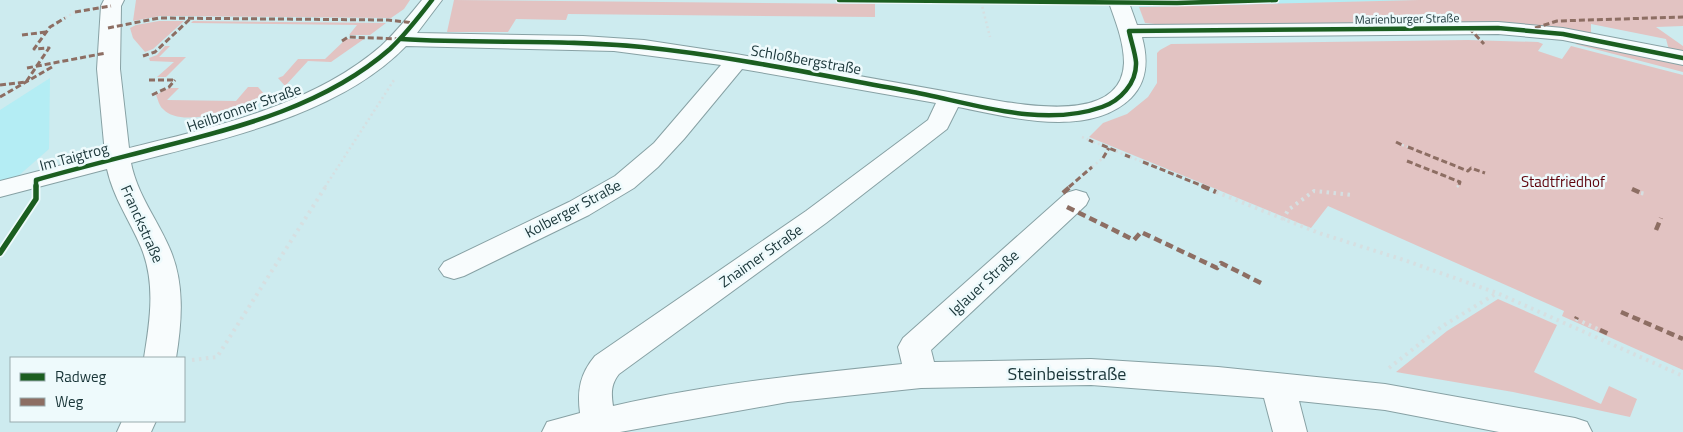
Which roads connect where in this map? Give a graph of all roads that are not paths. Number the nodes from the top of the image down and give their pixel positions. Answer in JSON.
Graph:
{"nodes":[{"id":1,"x":114,"y":0,"type":"edge"},
{"id":2,"x":432,"y":0,"type":"edge"},
{"id":3,"x":1118,"y":0,"type":"edge"},
{"id":4,"x":1127,"y":26,"type":"junction"},
{"id":5,"x":411,"y":39,"type":"junction"},
{"id":6,"x":1683,"y":58,"type":"edge"},
{"id":7,"x":736,"y":61,"type":"junction"},
{"id":8,"x":950,"y":98,"type":"junction"},
{"id":9,"x":119,"y":158,"type":"junction"},
{"id":10,"x":0,"y":188,"type":"edge"},
{"id":11,"x":1076,"y":199,"type":"dead end"},
{"id":12,"x":454,"y":268,"type":"dead end"},
{"id":13,"x":160,"y":357,"type":"edge"},
{"id":14,"x":921,"y":375,"type":"junction"},
{"id":15,"x":1278,"y":386,"type":"junction"},
{"id":16,"x":598,"y":422,"type":"junction"},
{"id":17,"x":559,"y":432,"type":"edge"},
{"id":18,"x":1290,"y":432,"type":"edge"},
{"id":19,"x":1575,"y":432,"type":"edge"}],
"edges":[{"from":1,"to":9,"type":"street","name":"Franckstraße"},
{"from":2,"to":5,"type":"street","name":"Heilbronner Straße"},
{"from":3,"to":4,"type":"street","name":"Schloßbergstraße"},
{"from":4,"to":6,"type":"street","name":"Marienburger Straße"},
{"from":4,"to":8,"type":"street","name":"Schloßbergstraße"},
{"from":5,"to":7,"type":"street","name":"Schloßbergstraße"},
{"from":5,"to":9,"type":"street","name":"Heilbronner Straße"},
{"from":7,"to":8,"type":"street","name":"Schloßbergstraße"},
{"from":7,"to":12,"type":"street","name":"Kolberger Straße"},
{"from":8,"to":16,"type":"street","name":"Znaimer Straße"},
{"from":9,"to":10,"type":"street","name":"Im Taigtrog"},
{"from":9,"to":13,"type":"street","name":"Franckstraße"},
{"from":11,"to":14,"type":"street","name":"Iglauer Straße"},
{"from":14,"to":15,"type":"street","name":"Steinbeisstraße"},
{"from":14,"to":16,"type":"street","name":"Steinbeisstraße"},
{"from":15,"to":18,"type":"street"},
{"from":15,"to":19,"type":"street","name":"Steinbeisstraße"},
{"from":16,"to":17,"type":"street","name":"Steinbeisstraße"}]}
